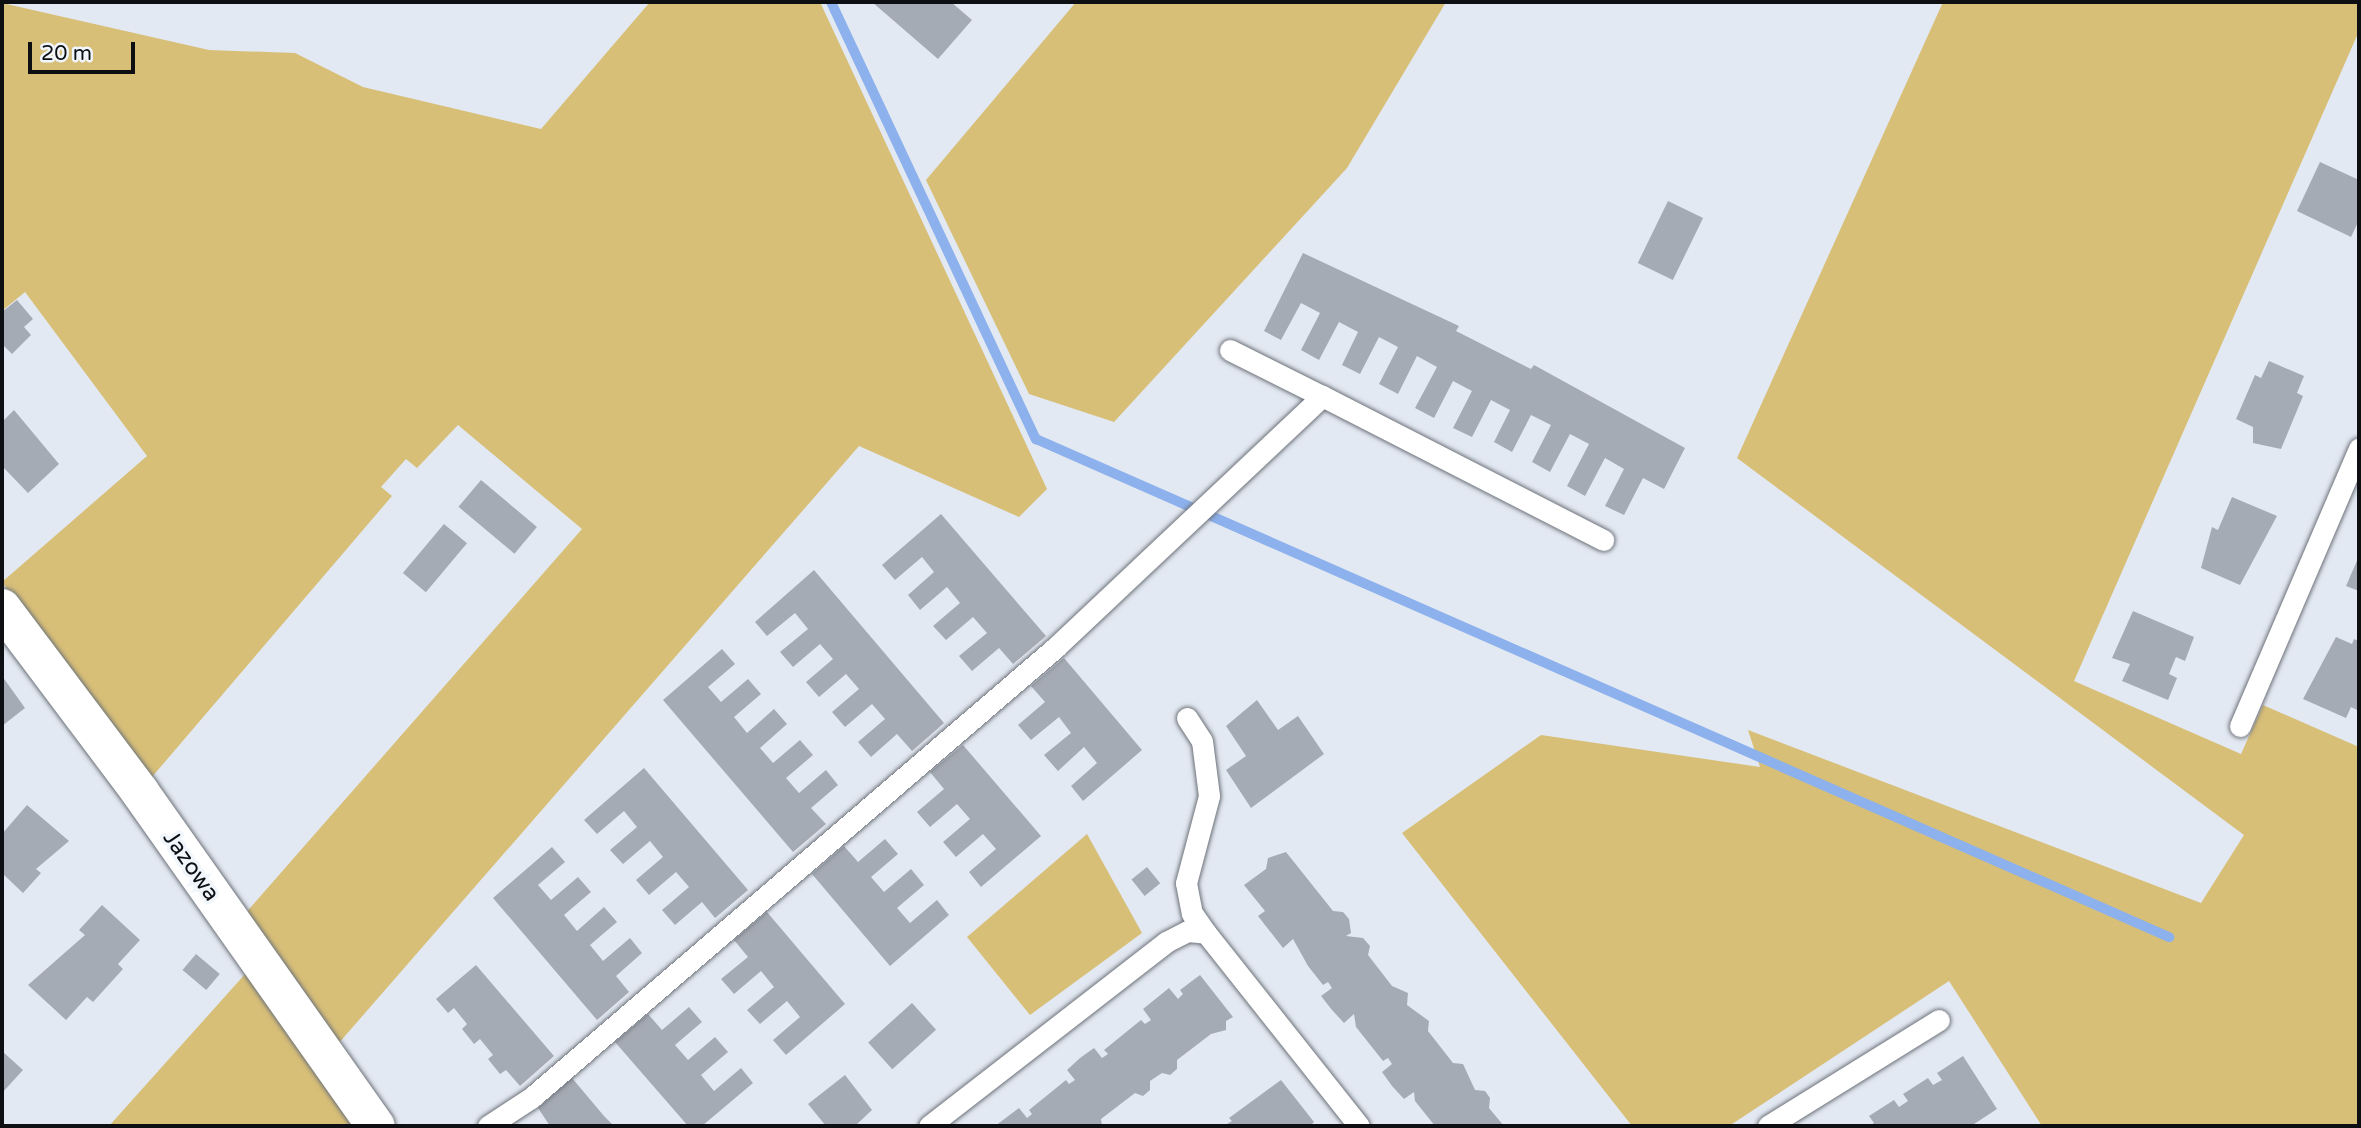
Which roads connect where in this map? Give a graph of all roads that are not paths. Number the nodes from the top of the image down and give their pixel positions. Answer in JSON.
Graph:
{"nodes":[{"id":1,"x":1230,"y":350,"type":"dead end"},
{"id":2,"x":1322,"y":396,"type":"junction"},
{"id":3,"x":2359,"y":448,"type":"edge"},
{"id":4,"x":1603,"y":540,"type":"dead end"},
{"id":5,"x":2,"y":608,"type":"edge"},
{"id":6,"x":1187,"y":718,"type":"dead end"},
{"id":7,"x":2240,"y":726,"type":"dead end"},
{"id":8,"x":1206,"y":933,"type":"junction"},
{"id":9,"x":1939,"y":1020,"type":"dead end"},
{"id":10,"x":376,"y":1126,"type":"edge"},
{"id":11,"x":488,"y":1126,"type":"edge"},
{"id":12,"x":929,"y":1126,"type":"edge"},
{"id":13,"x":1359,"y":1126,"type":"edge"},
{"id":14,"x":1768,"y":1126,"type":"edge"}],
"edges":[{"from":1,"to":2,"type":"lane"},
{"from":2,"to":4,"type":"lane"},
{"from":2,"to":11,"type":"lane"},
{"from":3,"to":7,"type":"lane"},
{"from":5,"to":10,"type":"street","name":"Jazowa"},
{"from":6,"to":8,"type":"lane"},
{"from":8,"to":12,"type":"lane"},
{"from":8,"to":13,"type":"lane"},
{"from":9,"to":14,"type":"lane"}]}
